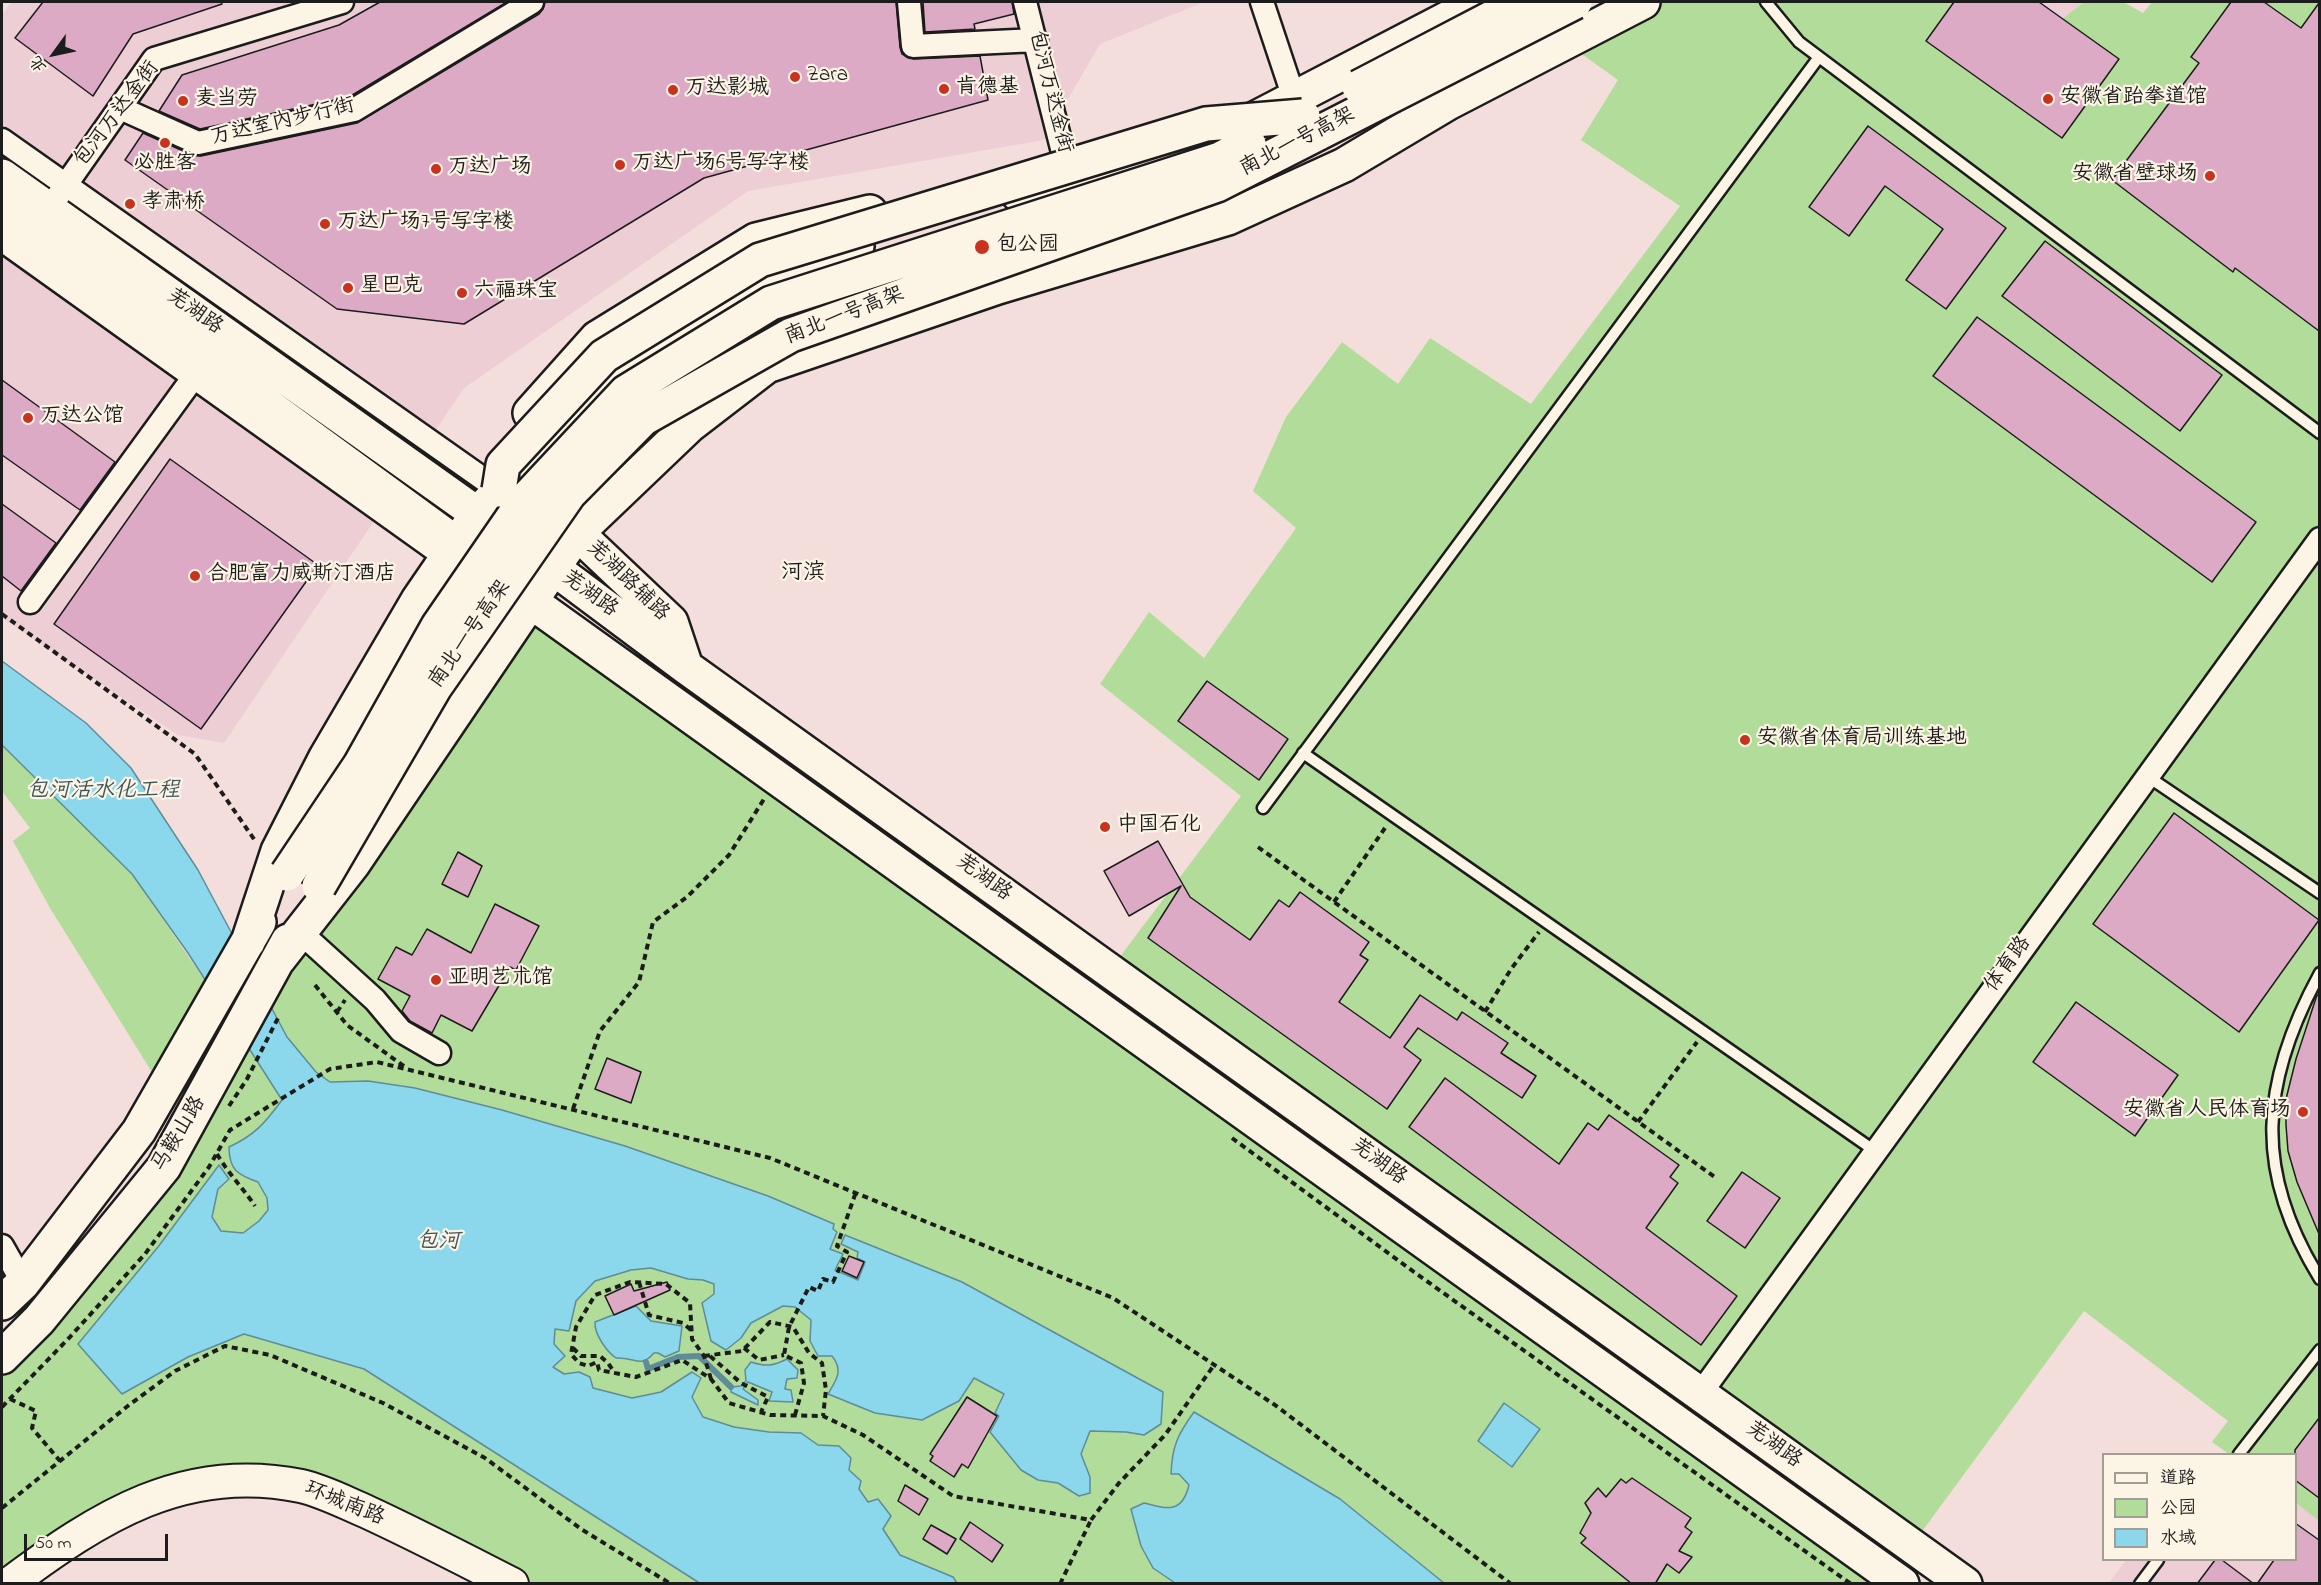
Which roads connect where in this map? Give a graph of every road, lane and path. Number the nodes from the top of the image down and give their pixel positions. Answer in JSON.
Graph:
{"nodes":[{"id":1,"x":342,"y":2,"type":"edge"},
{"id":2,"x":532,"y":2,"type":"edge"},
{"id":3,"x":909,"y":2,"type":"edge"},
{"id":4,"x":1025,"y":2,"type":"edge"},
{"id":5,"x":1262,"y":2,"type":"edge"},
{"id":6,"x":1479,"y":2,"type":"edge"},
{"id":7,"x":1522,"y":2,"type":"edge"},
{"id":8,"x":1575,"y":2,"type":"edge"},
{"id":9,"x":1643,"y":2,"type":"edge"},
{"id":10,"x":1668,"y":2,"type":"edge"},
{"id":11,"x":1766,"y":2,"type":"edge"},
{"id":12,"x":1036,"y":40,"type":"junction"},
{"id":13,"x":1819,"y":57,"type":"junction"},
{"id":14,"x":1448,"y":103,"type":"junction"},
{"id":15,"x":1298,"y":107,"type":"junction"},
{"id":16,"x":120,"y":108,"type":"junction"},
{"id":17,"x":2,"y":140,"type":"edge"},
{"id":18,"x":2,"y":176,"type":"edge"},
{"id":19,"x":1071,"y":184,"type":"junction"},
{"id":20,"x":49,"y":210,"type":"junction"},
{"id":21,"x":2,"y":211,"type":"edge"},
{"id":22,"x":2,"y":240,"type":"edge"},
{"id":23,"x":193,"y":378,"type":"junction"},
{"id":24,"x":2319,"y":433,"type":"edge"},
{"id":25,"x":499,"y":490,"type":"junction"},
{"id":26,"x":477,"y":514,"type":"junction"},
{"id":27,"x":577,"y":533,"type":"junction"},
{"id":28,"x":2319,"y":539,"type":"edge"},
{"id":29,"x":451,"y":550,"type":"junction"},
{"id":30,"x":552,"y":567,"type":"junction"},
{"id":31,"x":530,"y":601,"type":"junction"},
{"id":32,"x":30,"y":602,"type":"dead end"},
{"id":33,"x":2,"y":614,"type":"edge"},
{"id":34,"x":686,"y":667,"type":"junction"},
{"id":35,"x":1304,"y":753,"type":"junction"},
{"id":36,"x":2147,"y":776,"type":"junction"},
{"id":37,"x":765,"y":797,"type":"dead end"},
{"id":38,"x":1263,"y":808,"type":"dead end"},
{"id":39,"x":1394,"y":815,"type":"junction"},
{"id":40,"x":258,"y":845,"type":"dead end"},
{"id":41,"x":1258,"y":847,"type":"dead end"},
{"id":42,"x":287,"y":874,"type":"joint"},
{"id":43,"x":319,"y":886,"type":"joint"},
{"id":44,"x":2319,"y":893,"type":"edge"},
{"id":45,"x":1334,"y":902,"type":"junction"},
{"id":46,"x":1547,"y":921,"type":"junction"},
{"id":47,"x":300,"y":932,"type":"junction"},
{"id":48,"x":248,"y":942,"type":"junction"},
{"id":49,"x":278,"y":960,"type":"junction"},
{"id":50,"x":2319,"y":973,"type":"edge"},
{"id":51,"x":315,"y":985,"type":"dead end"},
{"id":52,"x":282,"y":1009,"type":"dead end"},
{"id":53,"x":1485,"y":1012,"type":"junction"},
{"id":54,"x":1705,"y":1032,"type":"junction"},
{"id":55,"x":439,"y":1053,"type":"dead end"},
{"id":56,"x":408,"y":1069,"type":"junction"},
{"id":57,"x":249,"y":1074,"type":"dead end"},
{"id":58,"x":573,"y":1109,"type":"junction"},
{"id":59,"x":1638,"y":1122,"type":"junction"},
{"id":60,"x":1225,"y":1133,"type":"dead end"},
{"id":61,"x":1875,"y":1151,"type":"junction"},
{"id":62,"x":217,"y":1154,"type":"junction"},
{"id":63,"x":1716,"y":1178,"type":"dead end"},
{"id":64,"x":856,"y":1192,"type":"junction"},
{"id":65,"x":255,"y":1206,"type":"dead end"},
{"id":66,"x":2,"y":1246,"type":"edge"},
{"id":67,"x":2319,"y":1280,"type":"edge"},
{"id":68,"x":639,"y":1282,"type":"junction"},
{"id":69,"x":12,"y":1293,"type":"edge"},
{"id":70,"x":789,"y":1327,"type":"junction"},
{"id":71,"x":692,"y":1331,"type":"junction"},
{"id":72,"x":572,"y":1348,"type":"junction"},
{"id":73,"x":744,"y":1348,"type":"junction"},
{"id":74,"x":2319,"y":1350,"type":"edge"},
{"id":75,"x":784,"y":1355,"type":"junction"},
{"id":76,"x":704,"y":1356,"type":"junction"},
{"id":77,"x":710,"y":1356,"type":"junction"},
{"id":78,"x":2,"y":1357,"type":"edge"},
{"id":79,"x":1214,"y":1365,"type":"junction"},
{"id":80,"x":615,"y":1373,"type":"junction"},
{"id":81,"x":711,"y":1380,"type":"junction"},
{"id":82,"x":1700,"y":1394,"type":"junction"},
{"id":83,"x":10,"y":1399,"type":"junction"},
{"id":84,"x":2,"y":1407,"type":"edge"},
{"id":85,"x":761,"y":1412,"type":"junction"},
{"id":86,"x":795,"y":1415,"type":"junction"},
{"id":87,"x":823,"y":1416,"type":"junction"},
{"id":88,"x":2241,"y":1453,"type":"edge"},
{"id":89,"x":60,"y":1461,"type":"junction"},
{"id":90,"x":2,"y":1508,"type":"edge"},
{"id":91,"x":1091,"y":1520,"type":"junction"},
{"id":92,"x":2157,"y":1561,"type":"edge"},
{"id":93,"x":1060,"y":1583,"type":"edge"},
{"id":94,"x":9,"y":1584,"type":"edge"},
{"id":95,"x":512,"y":1584,"type":"edge"},
{"id":96,"x":671,"y":1584,"type":"edge"},
{"id":97,"x":1511,"y":1584,"type":"edge"},
{"id":98,"x":1851,"y":1584,"type":"edge"},
{"id":99,"x":1902,"y":1584,"type":"edge"},
{"id":100,"x":1965,"y":1584,"type":"edge"},
{"id":101,"x":2140,"y":1584,"type":"edge"}],
"edges":[{"from":1,"to":16,"type":"street","name":"包河万达金街"},
{"from":2,"to":16,"type":"street","name":"万达室内步行街"},
{"from":3,"to":12,"type":"street"},
{"from":4,"to":12,"type":"street","name":"包河万达金街"},
{"from":5,"to":15,"type":"street"},
{"from":6,"to":15,"type":"main road"},
{"from":7,"to":15,"type":"main road","name":"南北一号高架","bridge":true},
{"from":8,"to":43,"type":"main road","name":"南北一号高架","bridge":true},
{"from":9,"to":14,"type":"main road"},
{"from":10,"to":14,"type":"main road"},
{"from":11,"to":13,"type":"lane"},
{"from":12,"to":19,"type":"street","name":"包河万达金街"},
{"from":13,"to":24,"type":"lane"},
{"from":13,"to":35,"type":"lane"},
{"from":14,"to":27,"type":"main road"},
{"from":15,"to":19,"type":"main road"},
{"from":15,"to":25,"type":"main road","bridge":true},
{"from":15,"to":42,"type":"main road","name":"南北一号高架","bridge":true},
{"from":16,"to":20,"type":"street","name":"包河万达金街"},
{"from":17,"to":25,"type":"street"},
{"from":18,"to":20,"type":"main road","name":"芜湖路"},
{"from":19,"to":25,"type":"main road"},
{"from":20,"to":26,"type":"main road","name":"芜湖路"},
{"from":21,"to":29,"type":"main road","name":"芜湖路"},
{"from":22,"to":23,"type":"street"},
{"from":23,"to":29,"type":"street"},
{"from":23,"to":32,"type":"street"},
{"from":25,"to":26,"type":"main road"},
{"from":26,"to":29,"type":"main road"},
{"from":26,"to":30,"type":"main road","name":"芜湖路"},
{"from":27,"to":30,"type":"main road"},
{"from":27,"to":34,"type":"main road","name":"芜湖路辅路"},
{"from":28,"to":36,"type":"street","name":"体育路"},
{"from":29,"to":31,"type":"main road","name":"芜湖路"},
{"from":29,"to":48,"type":"main road"},
{"from":30,"to":31,"type":"main road"},
{"from":30,"to":34,"type":"main road","name":"芜湖路"},
{"from":31,"to":47,"type":"main road"},
{"from":31,"to":99,"type":"main road","name":"芜湖路"},
{"from":33,"to":40,"type":"path"},
{"from":34,"to":82,"type":"main road","name":"芜湖路"},
{"from":35,"to":38,"type":"lane"},
{"from":35,"to":39,"type":"lane"},
{"from":36,"to":44,"type":"lane"},
{"from":36,"to":61,"type":"street","name":"体育路"},
{"from":37,"to":58,"type":"path"},
{"from":39,"to":45,"type":"path"},
{"from":39,"to":46,"type":"lane"},
{"from":41,"to":45,"type":"path"},
{"from":42,"to":48,"type":"main road","name":"马鞍山路"},
{"from":43,"to":49,"type":"main road","name":"马鞍山路"},
{"from":45,"to":53,"type":"path"},
{"from":46,"to":53,"type":"path"},
{"from":46,"to":54,"type":"lane"},
{"from":47,"to":49,"type":"main road"},
{"from":47,"to":55,"type":"street"},
{"from":48,"to":69,"type":"main road","name":"马鞍山路"},
{"from":49,"to":78,"type":"main road","name":"马鞍山路"},
{"from":50,"to":67,"type":"lane"},
{"from":51,"to":56,"type":"path"},
{"from":52,"to":57,"type":"path"},
{"from":53,"to":59,"type":"path"},
{"from":54,"to":59,"type":"path"},
{"from":54,"to":61,"type":"lane"},
{"from":56,"to":58,"type":"path"},
{"from":56,"to":62,"type":"path"},
{"from":58,"to":64,"type":"path"},
{"from":59,"to":63,"type":"path"},
{"from":60,"to":98,"type":"path"},
{"from":61,"to":82,"type":"street","name":"体育路"},
{"from":62,"to":65,"type":"path"},
{"from":62,"to":83,"type":"path"},
{"from":64,"to":70,"type":"path"},
{"from":64,"to":79,"type":"path"},
{"from":66,"to":69,"type":"street"},
{"from":68,"to":71,"type":"path"},
{"from":68,"to":71,"type":"path"},
{"from":68,"to":72,"type":"path"},
{"from":70,"to":73,"type":"path"},
{"from":70,"to":75,"type":"path"},
{"from":70,"to":87,"type":"path"},
{"from":71,"to":76,"type":"path"},
{"from":72,"to":80,"type":"path"},
{"from":72,"to":80,"type":"path"},
{"from":73,"to":75,"type":"path"},
{"from":73,"to":77,"type":"path"},
{"from":74,"to":88,"type":"lane"},
{"from":75,"to":86,"type":"path"},
{"from":76,"to":77,"type":"path"},
{"from":76,"to":81,"type":"path"},
{"from":77,"to":85,"type":"path"},
{"from":79,"to":91,"type":"path"},
{"from":79,"to":97,"type":"path"},
{"from":80,"to":81,"type":"path"},
{"from":81,"to":85,"type":"path"},
{"from":82,"to":100,"type":"main road","name":"芜湖路"},
{"from":83,"to":84,"type":"path"},
{"from":83,"to":89,"type":"path"},
{"from":85,"to":86,"type":"path"},
{"from":86,"to":87,"type":"path"},
{"from":87,"to":91,"type":"path"},
{"from":89,"to":90,"type":"path"},
{"from":89,"to":96,"type":"path"},
{"from":91,"to":93,"type":"path"},
{"from":92,"to":101,"type":"lane"},
{"from":94,"to":95,"type":"street","name":"环城南路"}]}
